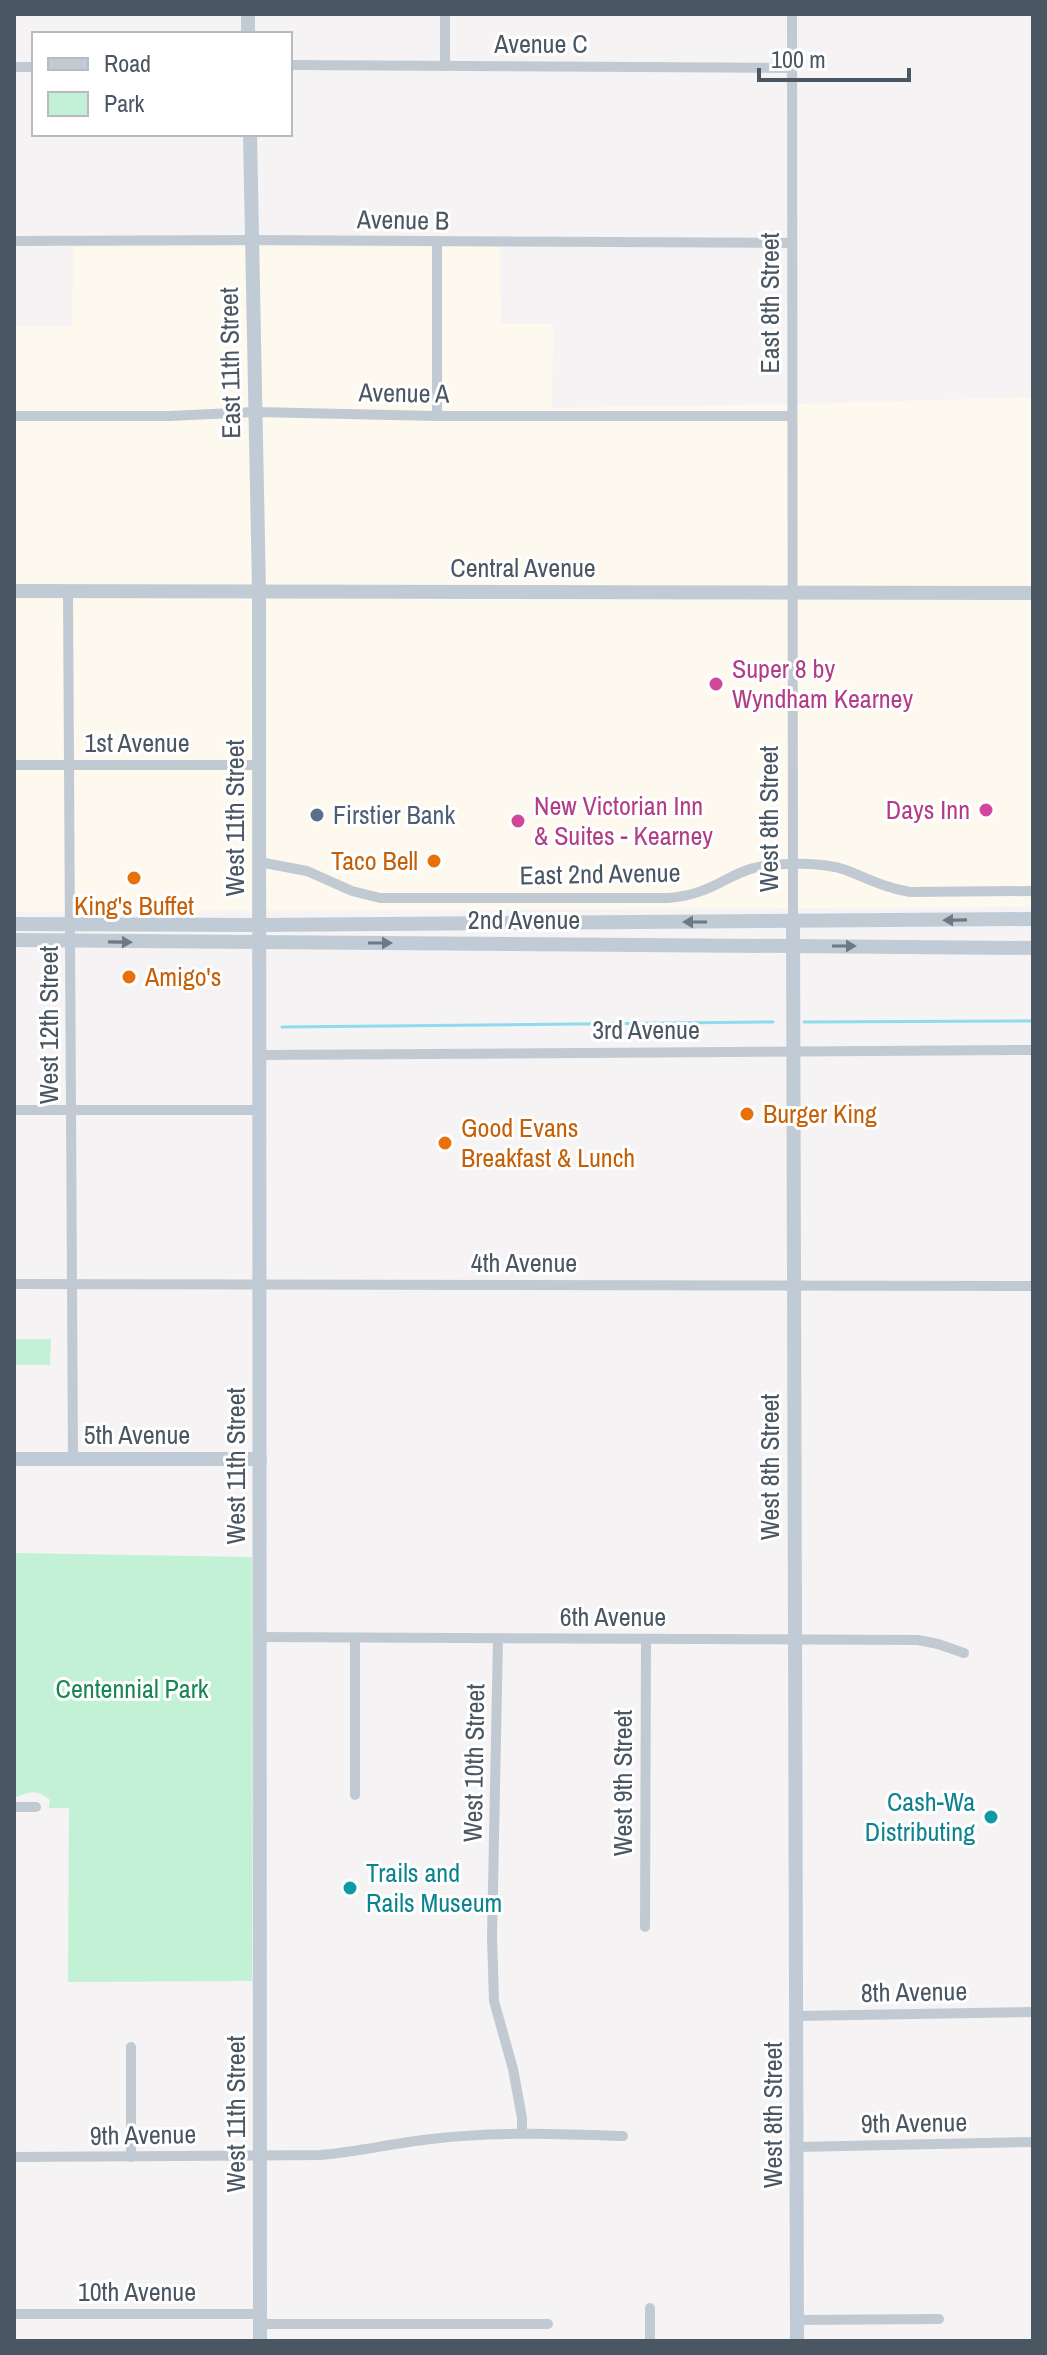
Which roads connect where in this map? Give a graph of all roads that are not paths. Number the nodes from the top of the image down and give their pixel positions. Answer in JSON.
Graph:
{"nodes":[{"id":1,"x":445,"y":14,"type":"edge"},
{"id":2,"x":792,"y":14,"type":"edge"},
{"id":3,"x":292,"y":65,"type":"edge"},
{"id":4,"x":445,"y":66,"type":"junction"},
{"id":5,"x":792,"y":68,"type":"junction"},
{"id":6,"x":250,"y":136,"type":"edge"},
{"id":7,"x":251,"y":240,"type":"junction"},
{"id":8,"x":14,"y":241,"type":"edge"},
{"id":9,"x":437,"y":242,"type":"junction"},
{"id":10,"x":792,"y":243,"type":"junction"},
{"id":11,"x":255,"y":412,"type":"junction"},
{"id":12,"x":14,"y":416,"type":"edge"},
{"id":13,"x":437,"y":416,"type":"junction"},
{"id":14,"x":792,"y":416,"type":"junction"},
{"id":15,"x":14,"y":591,"type":"edge"},
{"id":16,"x":68,"y":591,"type":"junction"},
{"id":17,"x":259,"y":591,"type":"junction"},
{"id":18,"x":793,"y":592,"type":"junction"},
{"id":19,"x":1033,"y":593,"type":"edge"},
{"id":20,"x":14,"y":765,"type":"edge"},
{"id":21,"x":69,"y":765,"type":"junction"},
{"id":22,"x":259,"y":765,"type":"junction"},
{"id":23,"x":259,"y":862,"type":"junction"},
{"id":24,"x":793,"y":865,"type":"junction"},
{"id":25,"x":1033,"y":891,"type":"edge"},
{"id":26,"x":1033,"y":919,"type":"edge"},
{"id":27,"x":793,"y":922,"type":"junction"},
{"id":28,"x":14,"y":924,"type":"edge"},
{"id":29,"x":70,"y":924,"type":"junction"},
{"id":30,"x":260,"y":925,"type":"junction"},
{"id":31,"x":14,"y":940,"type":"edge"},
{"id":32,"x":70,"y":941,"type":"junction"},
{"id":33,"x":260,"y":942,"type":"junction"},
{"id":34,"x":793,"y":946,"type":"junction"},
{"id":35,"x":1033,"y":948,"type":"edge"},
{"id":36,"x":1033,"y":1050,"type":"edge"},
{"id":37,"x":794,"y":1051,"type":"junction"},
{"id":38,"x":259,"y":1055,"type":"junction"},
{"id":39,"x":14,"y":1110,"type":"edge"},
{"id":40,"x":71,"y":1110,"type":"junction"},
{"id":41,"x":260,"y":1110,"type":"junction"},
{"id":42,"x":14,"y":1284,"type":"edge"},
{"id":43,"x":72,"y":1284,"type":"junction"},
{"id":44,"x":260,"y":1284,"type":"junction"},
{"id":45,"x":794,"y":1285,"type":"junction"},
{"id":46,"x":1033,"y":1286,"type":"edge"},
{"id":47,"x":14,"y":1459,"type":"edge"},
{"id":48,"x":73,"y":1459,"type":"junction"},
{"id":49,"x":260,"y":1459,"type":"junction"},
{"id":50,"x":260,"y":1637,"type":"junction"},
{"id":51,"x":355,"y":1638,"type":"junction"},
{"id":52,"x":498,"y":1639,"type":"junction"},
{"id":53,"x":646,"y":1639,"type":"junction"},
{"id":54,"x":795,"y":1639,"type":"junction"},
{"id":55,"x":964,"y":1653,"type":"dead end"},
{"id":56,"x":355,"y":1795,"type":"dead end"},
{"id":57,"x":14,"y":1807,"type":"edge"},
{"id":58,"x":36,"y":1807,"type":"dead end"},
{"id":59,"x":645,"y":1927,"type":"dead end"},
{"id":60,"x":1033,"y":2012,"type":"edge"},
{"id":61,"x":796,"y":2016,"type":"junction"},
{"id":62,"x":131,"y":2047,"type":"dead end"},
{"id":63,"x":522,"y":2133,"type":"junction"},
{"id":64,"x":623,"y":2136,"type":"dead end"},
{"id":65,"x":1033,"y":2142,"type":"edge"},
{"id":66,"x":797,"y":2147,"type":"junction"},
{"id":67,"x":260,"y":2155,"type":"junction"},
{"id":68,"x":14,"y":2157,"type":"edge"},
{"id":69,"x":131,"y":2157,"type":"junction"},
{"id":70,"x":650,"y":2308,"type":"dead end"},
{"id":71,"x":14,"y":2314,"type":"edge"},
{"id":72,"x":260,"y":2319,"type":"junction"},
{"id":73,"x":939,"y":2319,"type":"dead end"},
{"id":74,"x":797,"y":2320,"type":"junction"},
{"id":75,"x":548,"y":2324,"type":"dead end"},
{"id":76,"x":260,"y":2341,"type":"edge"},
{"id":77,"x":650,"y":2341,"type":"edge"},
{"id":78,"x":797,"y":2341,"type":"edge"}],
"edges":[{"from":1,"to":4,"type":"street"},
{"from":2,"to":5,"type":"street","name":"East 8th Street"},
{"from":3,"to":4,"type":"street","name":"Avenue C"},
{"from":4,"to":5,"type":"street","name":"Avenue C"},
{"from":5,"to":10,"type":"street","name":"East 8th Street"},
{"from":6,"to":7,"type":"main road","name":"East 11th Street"},
{"from":7,"to":8,"type":"street","name":"Avenue B"},
{"from":7,"to":9,"type":"street","name":"Avenue B"},
{"from":7,"to":11,"type":"main road","name":"East 11th Street"},
{"from":9,"to":10,"type":"street","name":"Avenue B"},
{"from":9,"to":13,"type":"street"},
{"from":10,"to":14,"type":"street","name":"East 8th Street"},
{"from":11,"to":12,"type":"street","name":"Avenue A"},
{"from":11,"to":13,"type":"street","name":"Avenue A"},
{"from":11,"to":17,"type":"main road","name":"East 11th Street"},
{"from":13,"to":14,"type":"street","name":"Avenue A"},
{"from":14,"to":18,"type":"street","name":"East 8th Street"},
{"from":15,"to":16,"type":"main road","name":"Central Avenue"},
{"from":16,"to":17,"type":"main road","name":"Central Avenue"},
{"from":16,"to":21,"type":"street","name":"West 12th Street"},
{"from":17,"to":18,"type":"main road","name":"Central Avenue"},
{"from":17,"to":22,"type":"main road","name":"West 11th Street"},
{"from":18,"to":19,"type":"main road","name":"Central Avenue"},
{"from":18,"to":24,"type":"street","name":"West 8th Street"},
{"from":20,"to":21,"type":"street","name":"1st Avenue"},
{"from":21,"to":22,"type":"street","name":"1st Avenue"},
{"from":21,"to":29,"type":"street","name":"West 12th Street"},
{"from":22,"to":23,"type":"main road","name":"West 11th Street"},
{"from":23,"to":24,"type":"street","name":"East 2nd Avenue"},
{"from":23,"to":30,"type":"main road","name":"West 11th Street"},
{"from":24,"to":25,"type":"street","name":"East 2nd Avenue"},
{"from":24,"to":27,"type":"street","name":"West 8th Street"},
{"from":26,"to":27,"type":"main road","name":"2nd Avenue","one_way":true},
{"from":27,"to":30,"type":"main road","name":"2nd Avenue","one_way":true},
{"from":27,"to":34,"type":"main road","name":"West 8th Street"},
{"from":28,"to":29,"type":"main road","name":"2nd Avenue"},
{"from":29,"to":30,"type":"main road","name":"2nd Avenue"},
{"from":29,"to":32,"type":"street","name":"West 12th Street"},
{"from":30,"to":33,"type":"main road","name":"West 11th Street"},
{"from":31,"to":32,"type":"main road","name":"2nd Avenue"},
{"from":32,"to":33,"type":"main road","name":"2nd Avenue","one_way":true},
{"from":32,"to":40,"type":"street","name":"West 12th Street"},
{"from":33,"to":34,"type":"main road","name":"2nd Avenue","one_way":true},
{"from":33,"to":38,"type":"main road","name":"West 11th Street"},
{"from":34,"to":35,"type":"main road","name":"2nd Avenue","one_way":true},
{"from":34,"to":37,"type":"main road","name":"West 8th Street"},
{"from":36,"to":37,"type":"street","name":"3rd Avenue"},
{"from":37,"to":38,"type":"street","name":"3rd Avenue"},
{"from":37,"to":45,"type":"main road","name":"West 8th Street"},
{"from":38,"to":41,"type":"main road","name":"West 11th Street"},
{"from":39,"to":40,"type":"street"},
{"from":40,"to":41,"type":"street"},
{"from":40,"to":43,"type":"street","name":"West 12th Street"},
{"from":41,"to":44,"type":"main road","name":"West 11th Street"},
{"from":42,"to":43,"type":"street","name":"4th Avenue"},
{"from":43,"to":44,"type":"street","name":"4th Avenue"},
{"from":43,"to":48,"type":"street","name":"West 12th Street"},
{"from":44,"to":45,"type":"street","name":"4th Avenue"},
{"from":44,"to":49,"type":"main road","name":"West 11th Street"},
{"from":45,"to":46,"type":"street","name":"4th Avenue"},
{"from":45,"to":54,"type":"main road","name":"West 8th Street"},
{"from":47,"to":48,"type":"main road","name":"5th Avenue"},
{"from":48,"to":49,"type":"main road","name":"5th Avenue"},
{"from":49,"to":50,"type":"main road","name":"West 11th Street"},
{"from":50,"to":51,"type":"street","name":"6th Avenue"},
{"from":50,"to":67,"type":"main road","name":"West 11th Street"},
{"from":51,"to":52,"type":"street","name":"6th Avenue"},
{"from":51,"to":56,"type":"street"},
{"from":52,"to":53,"type":"street","name":"6th Avenue"},
{"from":52,"to":63,"type":"street","name":"West 10th Street"},
{"from":53,"to":54,"type":"street","name":"6th Avenue"},
{"from":53,"to":59,"type":"street","name":"West 9th Street"},
{"from":54,"to":55,"type":"street","name":"6th Avenue"},
{"from":54,"to":61,"type":"main road","name":"West 8th Street"},
{"from":57,"to":58,"type":"street"},
{"from":60,"to":61,"type":"street","name":"8th Avenue"},
{"from":61,"to":66,"type":"main road","name":"West 8th Street"},
{"from":62,"to":69,"type":"street"},
{"from":63,"to":64,"type":"street","name":"9th Avenue"},
{"from":63,"to":67,"type":"street","name":"9th Avenue"},
{"from":65,"to":66,"type":"street","name":"9th Avenue"},
{"from":66,"to":74,"type":"main road","name":"West 8th Street"},
{"from":67,"to":69,"type":"street","name":"9th Avenue"},
{"from":67,"to":72,"type":"main road","name":"West 11th Street"},
{"from":68,"to":69,"type":"street","name":"9th Avenue"},
{"from":70,"to":77,"type":"street"},
{"from":71,"to":72,"type":"street","name":"10th Avenue"},
{"from":72,"to":75,"type":"street","name":"10th Avenue"},
{"from":72,"to":76,"type":"main road","name":"West 11th Street"},
{"from":73,"to":74,"type":"street"},
{"from":74,"to":78,"type":"main road","name":"West 8th Street"}]}
